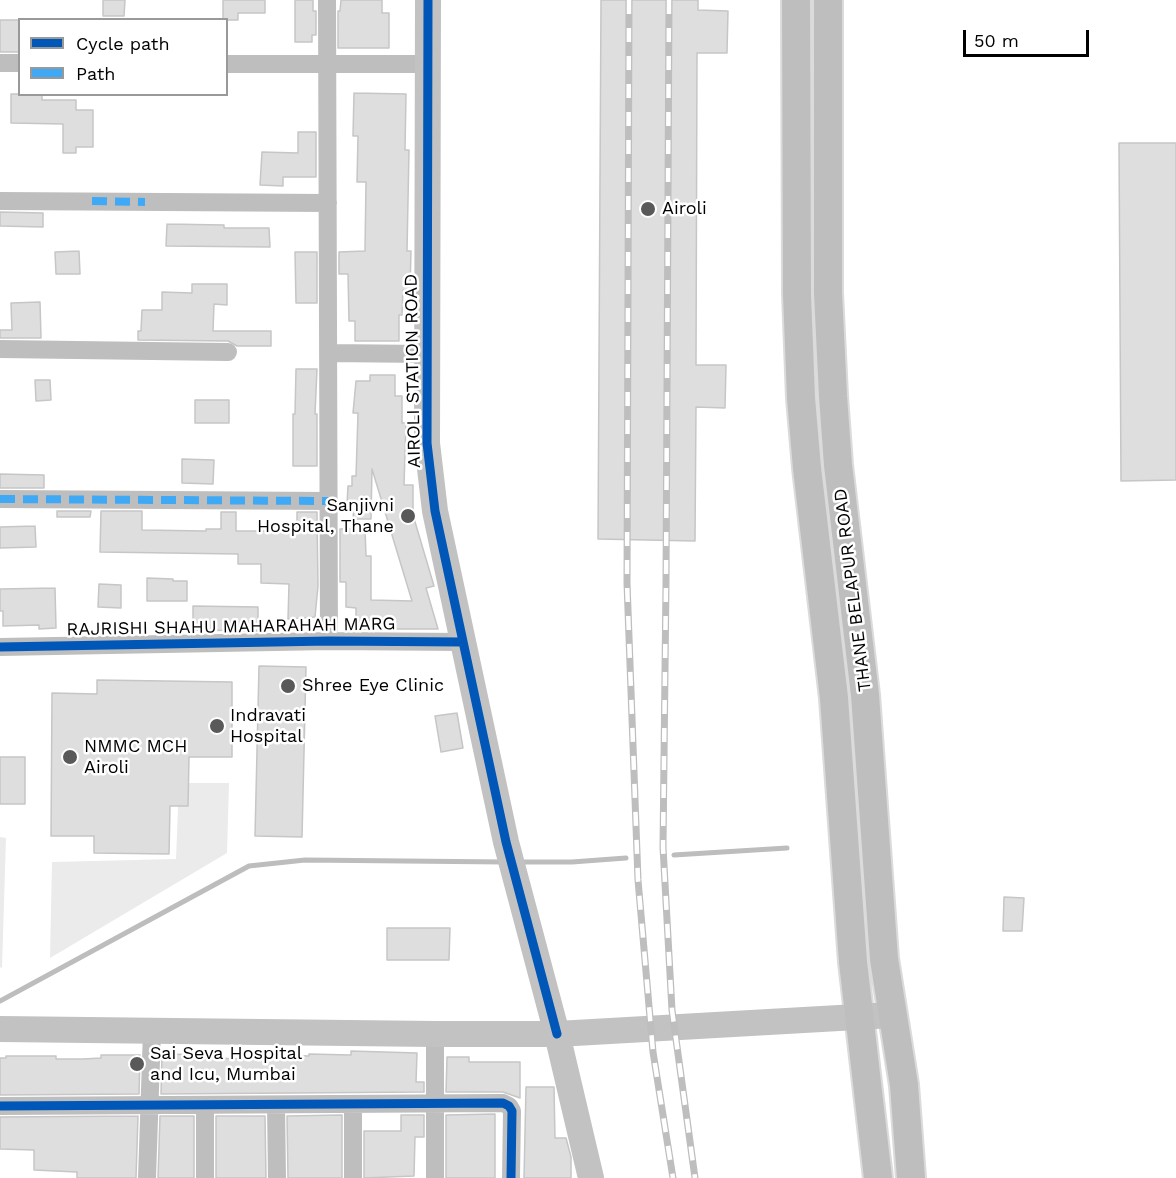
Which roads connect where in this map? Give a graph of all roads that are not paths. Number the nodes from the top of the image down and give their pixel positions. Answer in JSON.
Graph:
{"nodes":[{"id":1,"x":327,"y":0,"type":"edge"},
{"id":2,"x":428,"y":0,"type":"edge"},
{"id":3,"x":796,"y":0,"type":"edge"},
{"id":4,"x":828,"y":0,"type":"edge"},
{"id":5,"x":0,"y":63,"type":"edge"},
{"id":6,"x":18,"y":63,"type":"edge"},
{"id":7,"x":228,"y":64,"type":"edge"},
{"id":8,"x":327,"y":64,"type":"junction"},
{"id":9,"x":428,"y":64,"type":"junction"},
{"id":10,"x":0,"y":201,"type":"edge"},
{"id":11,"x":328,"y":203,"type":"junction"},
{"id":12,"x":0,"y":349,"type":"edge"},
{"id":13,"x":228,"y":352,"type":"dead end"},
{"id":14,"x":328,"y":353,"type":"junction"},
{"id":15,"x":427,"y":354,"type":"junction"},
{"id":16,"x":0,"y":499,"type":"edge"},
{"id":17,"x":329,"y":501,"type":"junction"},
{"id":18,"x":329,"y":641,"type":"junction"},
{"id":19,"x":462,"y":642,"type":"junction"},
{"id":20,"x":0,"y":646,"type":"edge"},
{"id":21,"x":892,"y":1015,"type":"junction"},
{"id":22,"x":860,"y":1017,"type":"junction"},
{"id":23,"x":0,"y":1029,"type":"edge"},
{"id":24,"x":152,"y":1031,"type":"junction"},
{"id":25,"x":435,"y":1034,"type":"junction"},
{"id":26,"x":557,"y":1034,"type":"junction"},
{"id":27,"x":353,"y":1104,"type":"junction"},
{"id":28,"x":433,"y":1104,"type":"junction"},
{"id":29,"x":149,"y":1105,"type":"junction"},
{"id":30,"x":205,"y":1105,"type":"junction"},
{"id":31,"x":276,"y":1105,"type":"junction"},
{"id":32,"x":0,"y":1106,"type":"edge"},
{"id":33,"x":147,"y":1178,"type":"edge"},
{"id":34,"x":205,"y":1178,"type":"edge"},
{"id":35,"x":277,"y":1178,"type":"edge"},
{"id":36,"x":353,"y":1178,"type":"edge"},
{"id":37,"x":435,"y":1178,"type":"edge"},
{"id":38,"x":511,"y":1178,"type":"edge"},
{"id":39,"x":591,"y":1178,"type":"edge"},
{"id":40,"x":878,"y":1178,"type":"edge"},
{"id":41,"x":911,"y":1178,"type":"edge"}],
"edges":[{"from":1,"to":8,"type":"street"},
{"from":2,"to":9,"type":"street","name":"AIROLI STATION ROAD"},
{"from":3,"to":22,"type":"main road","name":"THANE BELAPUR ROAD"},
{"from":4,"to":21,"type":"main road","name":"THANE BELAPUR ROAD"},
{"from":5,"to":6,"type":"street"},
{"from":7,"to":8,"type":"street"},
{"from":8,"to":9,"type":"street"},
{"from":8,"to":11,"type":"street"},
{"from":9,"to":15,"type":"street","name":"AIROLI STATION ROAD"},
{"from":10,"to":11,"type":"street"},
{"from":11,"to":14,"type":"street"},
{"from":12,"to":13,"type":"street"},
{"from":14,"to":15,"type":"street"},
{"from":14,"to":17,"type":"street"},
{"from":15,"to":19,"type":"street","name":"AIROLI STATION ROAD"},
{"from":16,"to":17,"type":"street"},
{"from":17,"to":18,"type":"street"},
{"from":18,"to":19,"type":"street","name":"RAJRISHI SHAHU MAHARAHAH MARG"},
{"from":18,"to":20,"type":"street","name":"RAJRISHI SHAHU MAHARAHAH MARG"},
{"from":19,"to":26,"type":"street","name":"AIROLI STATION ROAD"},
{"from":21,"to":22,"type":"street"},
{"from":21,"to":41,"type":"main road","name":"THANE BELAPUR ROAD"},
{"from":22,"to":26,"type":"street"},
{"from":22,"to":40,"type":"main road","name":"THANE BELAPUR ROAD"},
{"from":23,"to":24,"type":"street"},
{"from":24,"to":25,"type":"street"},
{"from":24,"to":29,"type":"street"},
{"from":25,"to":26,"type":"street"},
{"from":25,"to":28,"type":"street"},
{"from":26,"to":39,"type":"street","name":"AIROLI STATION ROAD"},
{"from":27,"to":28,"type":"street"},
{"from":27,"to":31,"type":"street"},
{"from":27,"to":36,"type":"street"},
{"from":28,"to":37,"type":"street"},
{"from":28,"to":38,"type":"street"},
{"from":29,"to":30,"type":"street"},
{"from":29,"to":32,"type":"street"},
{"from":29,"to":33,"type":"street"},
{"from":30,"to":31,"type":"street"},
{"from":30,"to":34,"type":"street"},
{"from":31,"to":35,"type":"street"}]}
